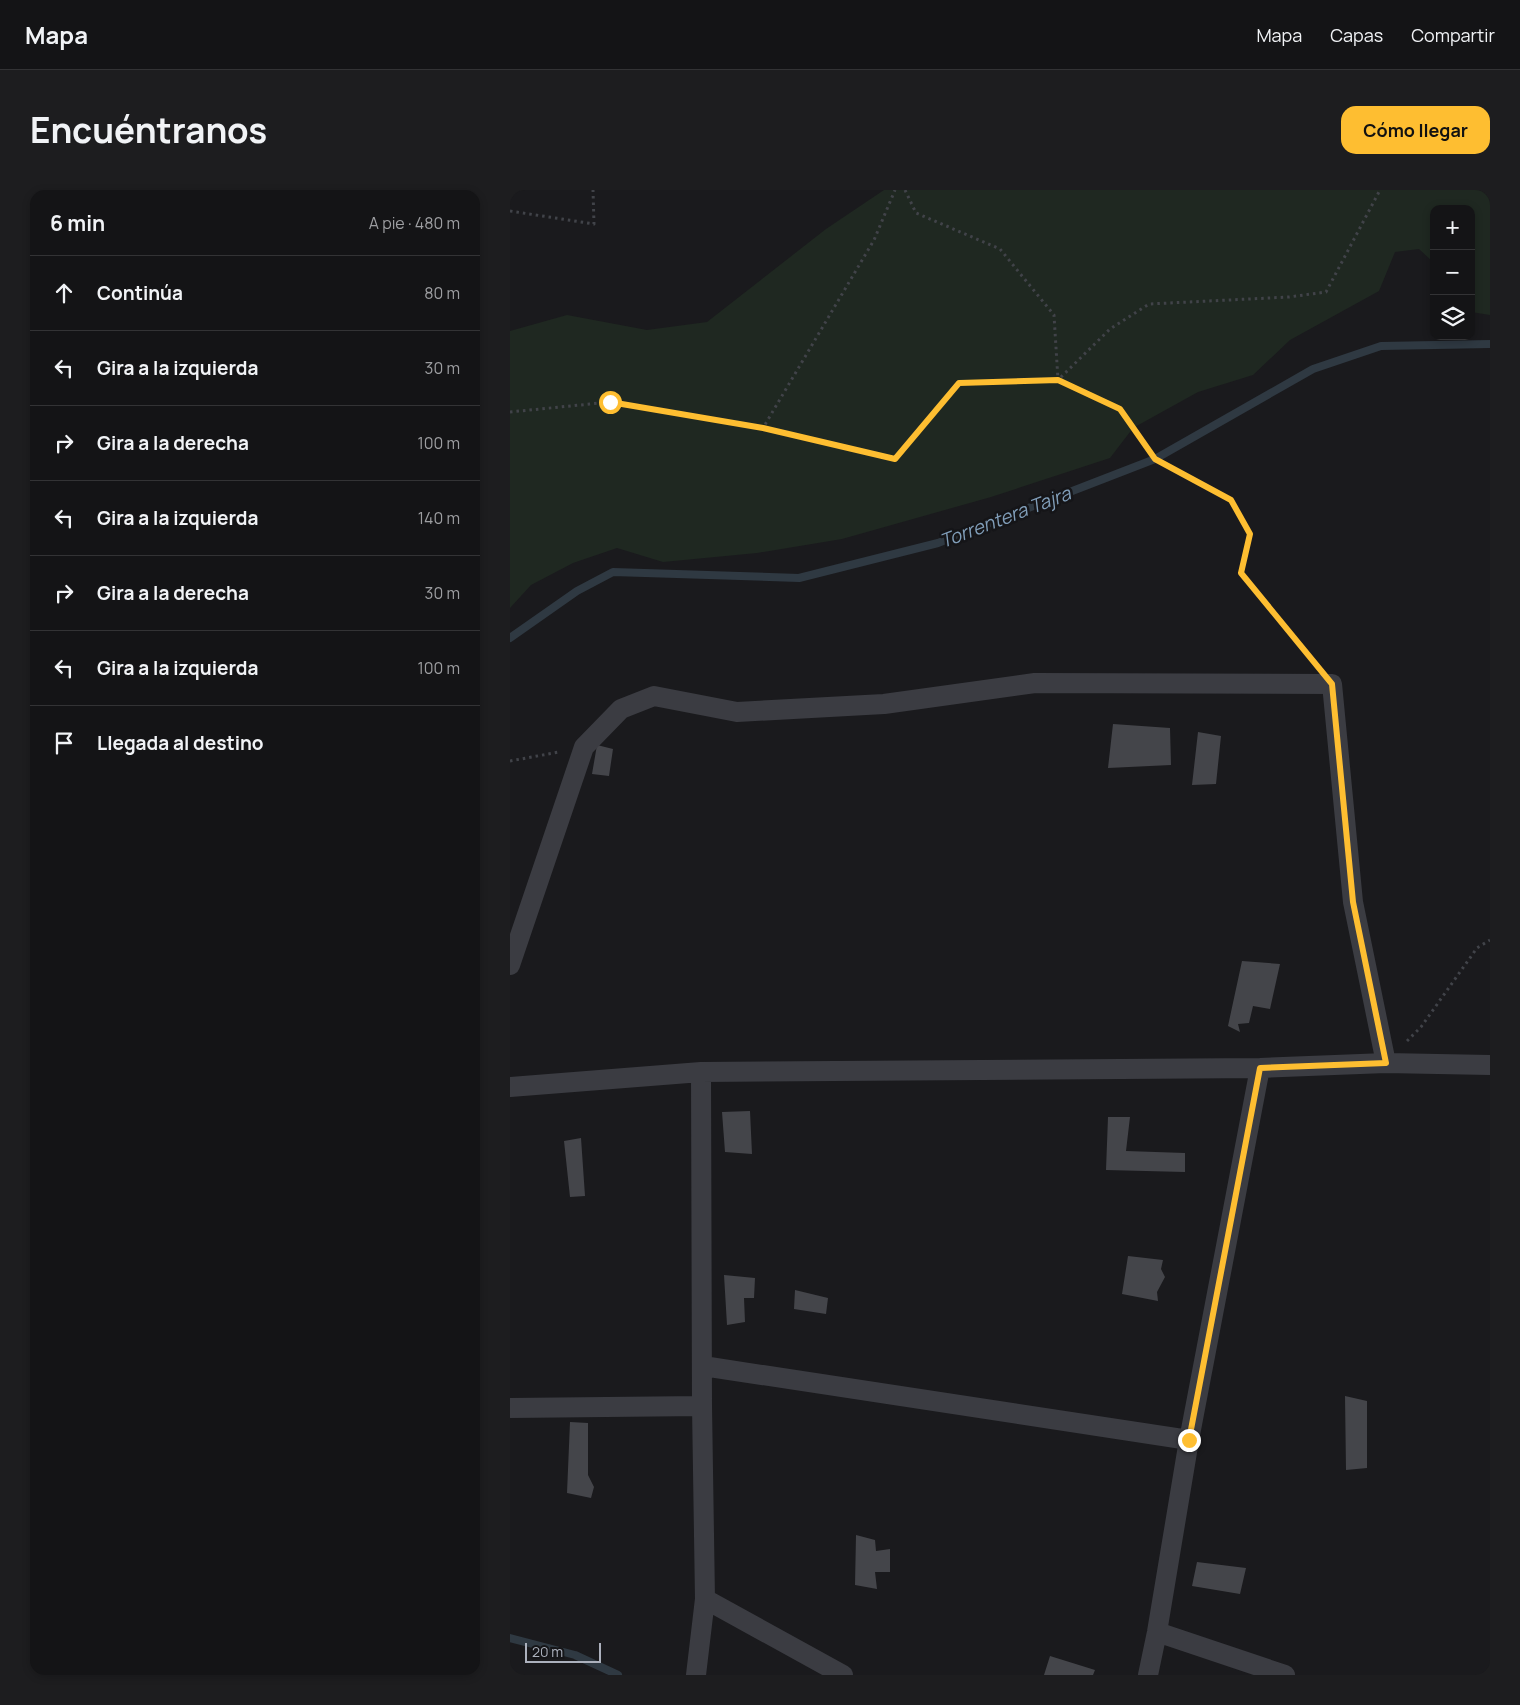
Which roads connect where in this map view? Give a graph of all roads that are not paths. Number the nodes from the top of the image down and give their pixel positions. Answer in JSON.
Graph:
{"nodes":[{"id":1,"x":510,"y":965,"type":"edge"},
{"id":2,"x":1386,"y":1063,"type":"junction"},
{"id":3,"x":1490,"y":1065,"type":"edge"},
{"id":4,"x":1260,"y":1068,"type":"junction"},
{"id":5,"x":701,"y":1072,"type":"junction"},
{"id":6,"x":510,"y":1087,"type":"edge"},
{"id":7,"x":703,"y":1366,"type":"junction"},
{"id":8,"x":702,"y":1406,"type":"junction"},
{"id":9,"x":510,"y":1408,"type":"edge"},
{"id":10,"x":1189,"y":1440,"type":"junction"},
{"id":11,"x":705,"y":1599,"type":"junction"},
{"id":12,"x":1157,"y":1632,"type":"junction"},
{"id":13,"x":696,"y":1675,"type":"edge"},
{"id":14,"x":843,"y":1675,"type":"edge"},
{"id":15,"x":1148,"y":1675,"type":"edge"},
{"id":16,"x":1286,"y":1675,"type":"edge"}],
"edges":[{"from":1,"to":2,"type":"street"},
{"from":2,"to":3,"type":"street"},
{"from":2,"to":4,"type":"street"},
{"from":4,"to":5,"type":"street"},
{"from":4,"to":10,"type":"street"},
{"from":5,"to":6,"type":"street"},
{"from":5,"to":7,"type":"street"},
{"from":7,"to":8,"type":"street"},
{"from":7,"to":10,"type":"street"},
{"from":8,"to":9,"type":"street"},
{"from":8,"to":11,"type":"street"},
{"from":10,"to":12,"type":"street"},
{"from":11,"to":13,"type":"street"},
{"from":11,"to":14,"type":"street"},
{"from":12,"to":15,"type":"street"},
{"from":12,"to":16,"type":"street"}]}
